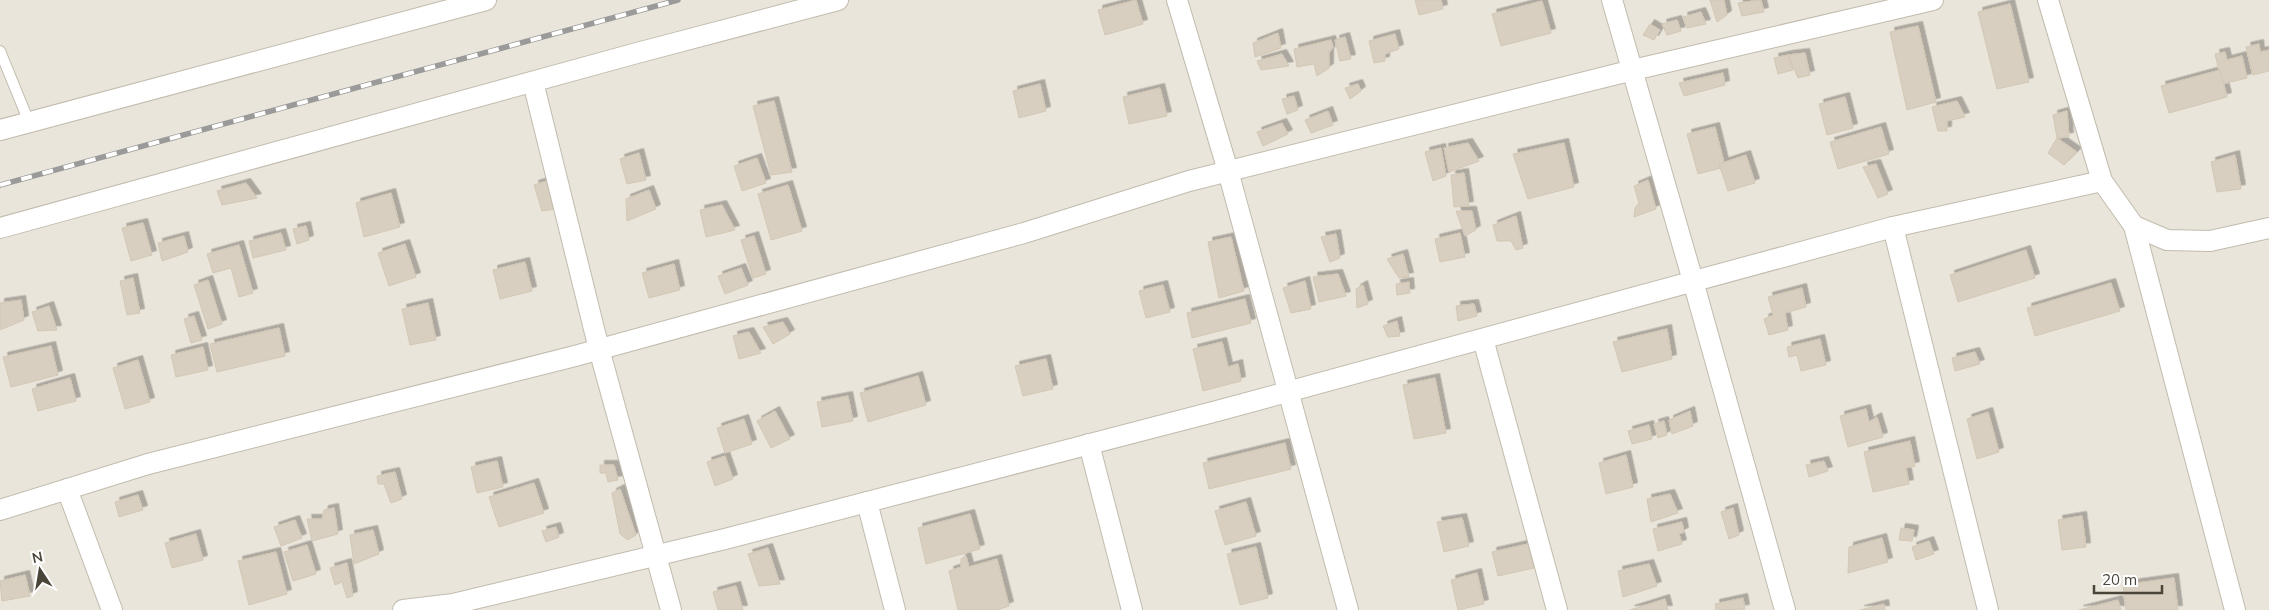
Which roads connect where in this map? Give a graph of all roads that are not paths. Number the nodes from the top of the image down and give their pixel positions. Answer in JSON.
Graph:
{"nodes":[{"id":1,"x":486,"y":0,"type":"edge"},
{"id":2,"x":838,"y":0,"type":"edge"},
{"id":3,"x":1177,"y":0,"type":"edge"},
{"id":4,"x":1612,"y":0,"type":"edge"},
{"id":5,"x":1933,"y":0,"type":"edge"},
{"id":6,"x":2048,"y":0,"type":"edge"},
{"id":7,"x":0,"y":51,"type":"edge"},
{"id":8,"x":1633,"y":70,"type":"junction"},
{"id":9,"x":533,"y":82,"type":"junction"},
{"id":10,"x":29,"y":122,"type":"junction"},
{"id":11,"x":0,"y":130,"type":"edge"},
{"id":12,"x":1228,"y":171,"type":"junction"},
{"id":13,"x":2102,"y":181,"type":"junction"},
{"id":14,"x":2134,"y":226,"type":"junction"},
{"id":15,"x":1893,"y":227,"type":"junction"},
{"id":16,"x":0,"y":228,"type":"edge"},
{"id":17,"x":2269,"y":228,"type":"edge"},
{"id":18,"x":1693,"y":281,"type":"junction"},
{"id":19,"x":1483,"y":339,"type":"junction"},
{"id":20,"x":599,"y":349,"type":"junction"},
{"id":21,"x":1287,"y":392,"type":"junction"},
{"id":22,"x":1090,"y":444,"type":"junction"},
{"id":23,"x":67,"y":489,"type":"junction"},
{"id":24,"x":867,"y":502,"type":"junction"},
{"id":25,"x":0,"y":510,"type":"edge"},
{"id":26,"x":657,"y":556,"type":"junction"},
{"id":27,"x":112,"y":610,"type":"edge"},
{"id":28,"x":403,"y":610,"type":"edge"},
{"id":29,"x":672,"y":610,"type":"edge"},
{"id":30,"x":895,"y":610,"type":"edge"},
{"id":31,"x":1132,"y":610,"type":"edge"},
{"id":32,"x":1348,"y":610,"type":"edge"},
{"id":33,"x":1557,"y":610,"type":"edge"},
{"id":34,"x":1785,"y":610,"type":"edge"},
{"id":35,"x":1988,"y":610,"type":"edge"},
{"id":36,"x":2235,"y":610,"type":"edge"}],
"edges":[{"from":1,"to":10,"type":"street"},
{"from":2,"to":9,"type":"street"},
{"from":3,"to":12,"type":"street"},
{"from":4,"to":8,"type":"street"},
{"from":5,"to":8,"type":"street"},
{"from":6,"to":13,"type":"street"},
{"from":7,"to":10,"type":"lane"},
{"from":8,"to":12,"type":"street"},
{"from":8,"to":18,"type":"street"},
{"from":9,"to":16,"type":"street"},
{"from":9,"to":20,"type":"street"},
{"from":10,"to":11,"type":"street"},
{"from":12,"to":20,"type":"street"},
{"from":12,"to":21,"type":"street"},
{"from":13,"to":14,"type":"street"},
{"from":13,"to":15,"type":"street"},
{"from":14,"to":17,"type":"street"},
{"from":14,"to":36,"type":"street"},
{"from":15,"to":18,"type":"street"},
{"from":15,"to":35,"type":"street"},
{"from":18,"to":19,"type":"street"},
{"from":18,"to":34,"type":"street"},
{"from":19,"to":21,"type":"street"},
{"from":19,"to":33,"type":"street"},
{"from":20,"to":23,"type":"street"},
{"from":20,"to":26,"type":"street"},
{"from":21,"to":22,"type":"street"},
{"from":21,"to":32,"type":"street"},
{"from":22,"to":24,"type":"street"},
{"from":22,"to":31,"type":"street"},
{"from":23,"to":25,"type":"street"},
{"from":23,"to":27,"type":"street"},
{"from":24,"to":26,"type":"street"},
{"from":24,"to":30,"type":"street"},
{"from":26,"to":28,"type":"street"},
{"from":26,"to":29,"type":"street"}]}
